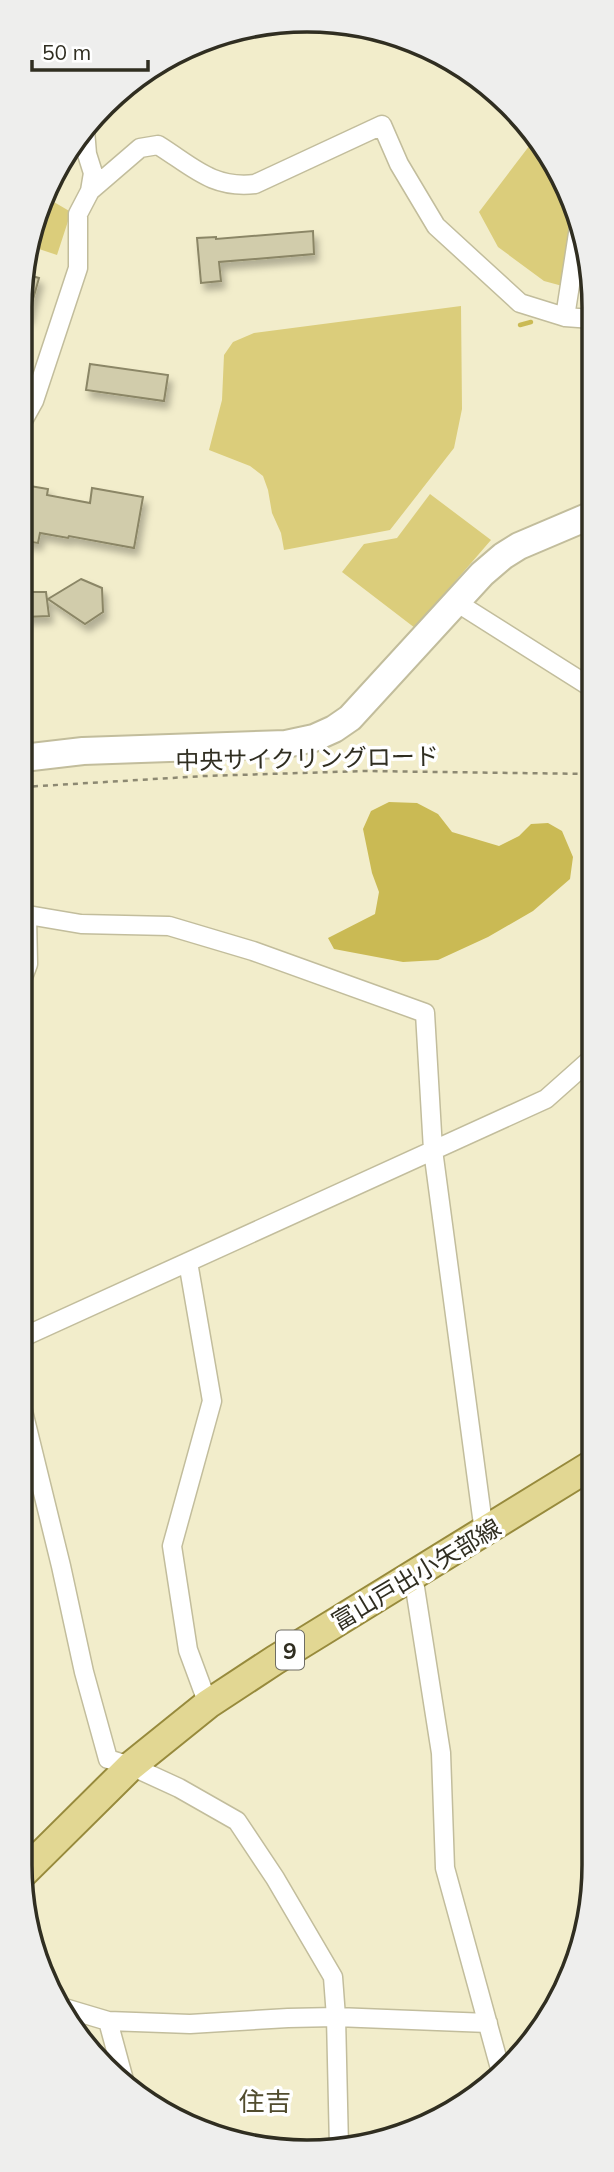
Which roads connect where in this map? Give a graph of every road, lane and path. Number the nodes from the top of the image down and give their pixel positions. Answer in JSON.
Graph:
{"nodes":[{"id":1,"x":86,"y":142,"type":"edge"},
{"id":2,"x":90,"y":191,"type":"junction"},
{"id":3,"x":576,"y":248,"type":"edge"},
{"id":4,"x":565,"y":317,"type":"junction"},
{"id":5,"x":582,"y":318,"type":"edge"},
{"id":6,"x":32,"y":405,"type":"edge"},
{"id":7,"x":582,"y":519,"type":"edge"},
{"id":8,"x":456,"y":602,"type":"junction"},
{"id":9,"x":582,"y":682,"type":"edge"},
{"id":10,"x":32,"y":757,"type":"edge"},
{"id":11,"x":582,"y":774,"type":"edge"},
{"id":12,"x":32,"y":786,"type":"edge"},
{"id":13,"x":32,"y":916,"type":"edge"},
{"id":14,"x":582,"y":1067,"type":"edge"},
{"id":15,"x":433,"y":1150,"type":"junction"},
{"id":16,"x":188,"y":1262,"type":"junction"},
{"id":17,"x":32,"y":1333,"type":"edge"},
{"id":18,"x":32,"y":1448,"type":"edge"},
{"id":19,"x":582,"y":1471,"type":"edge"},
{"id":20,"x":484,"y":1532,"type":"junction"},
{"id":21,"x":413,"y":1575,"type":"junction"},
{"id":22,"x":208,"y":1704,"type":"junction"},
{"id":23,"x":131,"y":1766,"type":"junction"},
{"id":24,"x":32,"y":1864,"type":"edge"},
{"id":25,"x":73,"y":2011,"type":"edge"},
{"id":26,"x":336,"y":2017,"type":"junction"},
{"id":27,"x":108,"y":2021,"type":"junction"},
{"id":28,"x":488,"y":2023,"type":"junction"},
{"id":29,"x":499,"y":2063,"type":"edge"},
{"id":30,"x":121,"y":2068,"type":"edge"},
{"id":31,"x":339,"y":2138,"type":"edge"}],
"edges":[{"from":1,"to":2,"type":"street"},
{"from":2,"to":4,"type":"street"},
{"from":2,"to":6,"type":"street"},
{"from":3,"to":4,"type":"street"},
{"from":4,"to":5,"type":"street"},
{"from":7,"to":8,"type":"street"},
{"from":8,"to":9,"type":"street"},
{"from":8,"to":10,"type":"street"},
{"from":11,"to":12,"type":"path","name":"中央サイクリングロード"},
{"from":13,"to":15,"type":"street"},
{"from":14,"to":15,"type":"street"},
{"from":15,"to":16,"type":"street"},
{"from":15,"to":20,"type":"street"},
{"from":16,"to":17,"type":"street"},
{"from":16,"to":22,"type":"street"},
{"from":18,"to":23,"type":"street"},
{"from":19,"to":20,"type":"main road","name":"富山戸出小矢部線","number":"9"},
{"from":20,"to":21,"type":"main road","name":"富山戸出小矢部線","number":"9"},
{"from":21,"to":22,"type":"main road","name":"富山戸出小矢部線","number":"9"},
{"from":21,"to":28,"type":"street"},
{"from":22,"to":23,"type":"main road","name":"富山戸出小矢部線","number":"9"},
{"from":23,"to":24,"type":"main road","name":"富山戸出小矢部線","number":"9"},
{"from":23,"to":26,"type":"street"},
{"from":25,"to":27,"type":"street"},
{"from":26,"to":27,"type":"street"},
{"from":26,"to":28,"type":"street"},
{"from":26,"to":31,"type":"street"},
{"from":27,"to":30,"type":"street"},
{"from":28,"to":29,"type":"street"}]}
